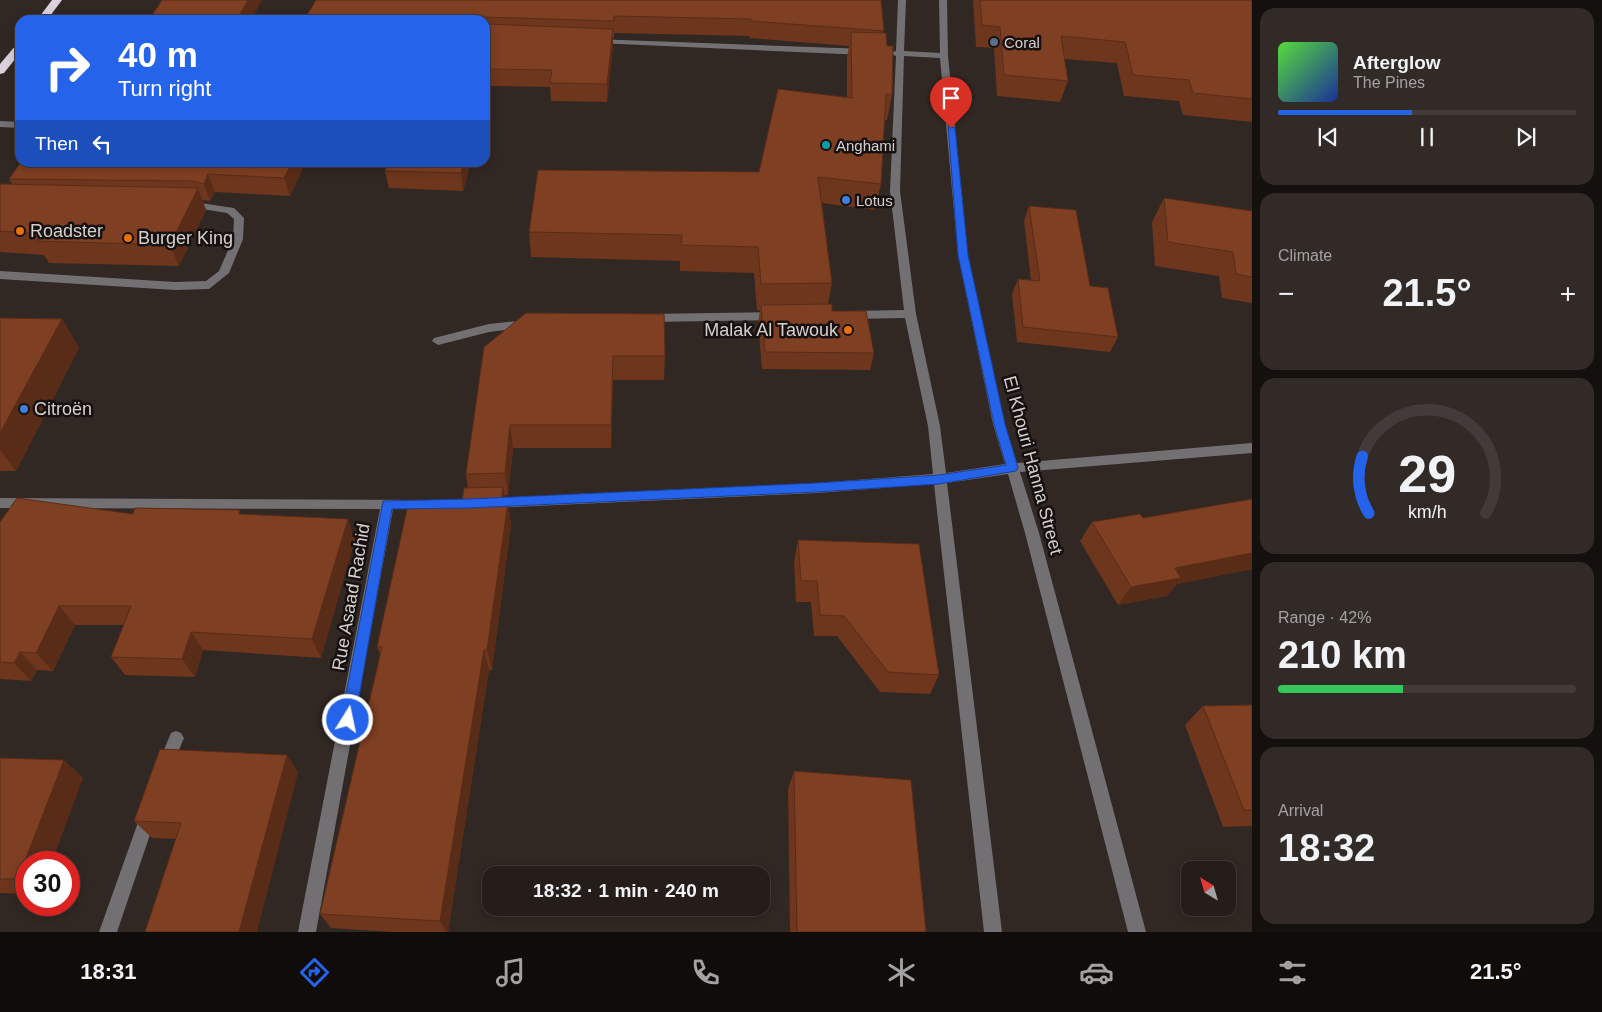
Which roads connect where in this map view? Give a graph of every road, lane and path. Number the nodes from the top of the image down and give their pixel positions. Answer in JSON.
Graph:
{"nodes":[{"id":1,"x":57,"y":0,"type":"edge"},
{"id":2,"x":902,"y":0,"type":"edge"},
{"id":3,"x":943,"y":0,"type":"edge"},
{"id":4,"x":46,"y":15,"type":"edge"},
{"id":5,"x":584,"y":41,"type":"edge"},
{"id":6,"x":15,"y":53,"type":"edge"},
{"id":7,"x":899,"y":53,"type":"junction"},
{"id":8,"x":944,"y":56,"type":"junction"},
{"id":9,"x":0,"y":71,"type":"edge"},
{"id":10,"x":0,"y":124,"type":"edge"},
{"id":11,"x":15,"y":124,"type":"edge"},
{"id":12,"x":172,"y":204,"type":"edge"},
{"id":13,"x":0,"y":275,"type":"edge"},
{"id":14,"x":910,"y":314,"type":"junction"},
{"id":15,"x":841,"y":315,"type":"edge"},
{"id":16,"x":782,"y":316,"type":"edge"},
{"id":17,"x":635,"y":318,"type":"edge"},
{"id":18,"x":538,"y":322,"type":"edge"},
{"id":19,"x":438,"y":341,"type":"dead end"},
{"id":20,"x":1252,"y":448,"type":"edge"},
{"id":21,"x":1012,"y":468,"type":"junction"},
{"id":22,"x":939,"y":479,"type":"junction"},
{"id":23,"x":0,"y":503,"type":"edge"},
{"id":24,"x":479,"y":503,"type":"edge"},
{"id":25,"x":387,"y":504,"type":"junction"},
{"id":26,"x":442,"y":504,"type":"edge"},
{"id":27,"x":176,"y":738,"type":"dead end"},
{"id":28,"x":163,"y":775,"type":"edge"},
{"id":29,"x":153,"y":802,"type":"edge"},
{"id":30,"x":108,"y":932,"type":"edge"},
{"id":31,"x":307,"y":932,"type":"edge"},
{"id":32,"x":993,"y":932,"type":"edge"},
{"id":33,"x":1137,"y":932,"type":"edge"}],
"edges":[{"from":1,"to":4,"type":"highway"},
{"from":2,"to":7,"type":"street"},
{"from":3,"to":8,"type":"street","name":"El Khouri Hanna Street"},
{"from":5,"to":7,"type":"street"},
{"from":6,"to":9,"type":"highway"},
{"from":7,"to":8,"type":"street"},
{"from":7,"to":14,"type":"street"},
{"from":8,"to":21,"type":"street","name":"El Khouri Hanna Street"},
{"from":10,"to":11,"type":"street"},
{"from":12,"to":13,"type":"street"},
{"from":14,"to":15,"type":"street"},
{"from":14,"to":22,"type":"street"},
{"from":16,"to":17,"type":"street"},
{"from":18,"to":19,"type":"street"},
{"from":20,"to":21,"type":"street"},
{"from":21,"to":22,"type":"street"},
{"from":21,"to":33,"type":"street","name":"El Khouri Hanna Street"},
{"from":22,"to":24,"type":"street"},
{"from":22,"to":32,"type":"street"},
{"from":23,"to":25,"type":"street"},
{"from":25,"to":26,"type":"street"},
{"from":25,"to":31,"type":"street","name":"Rue Asaad Rachid"},
{"from":27,"to":28,"type":"street"},
{"from":29,"to":30,"type":"street"}]}
